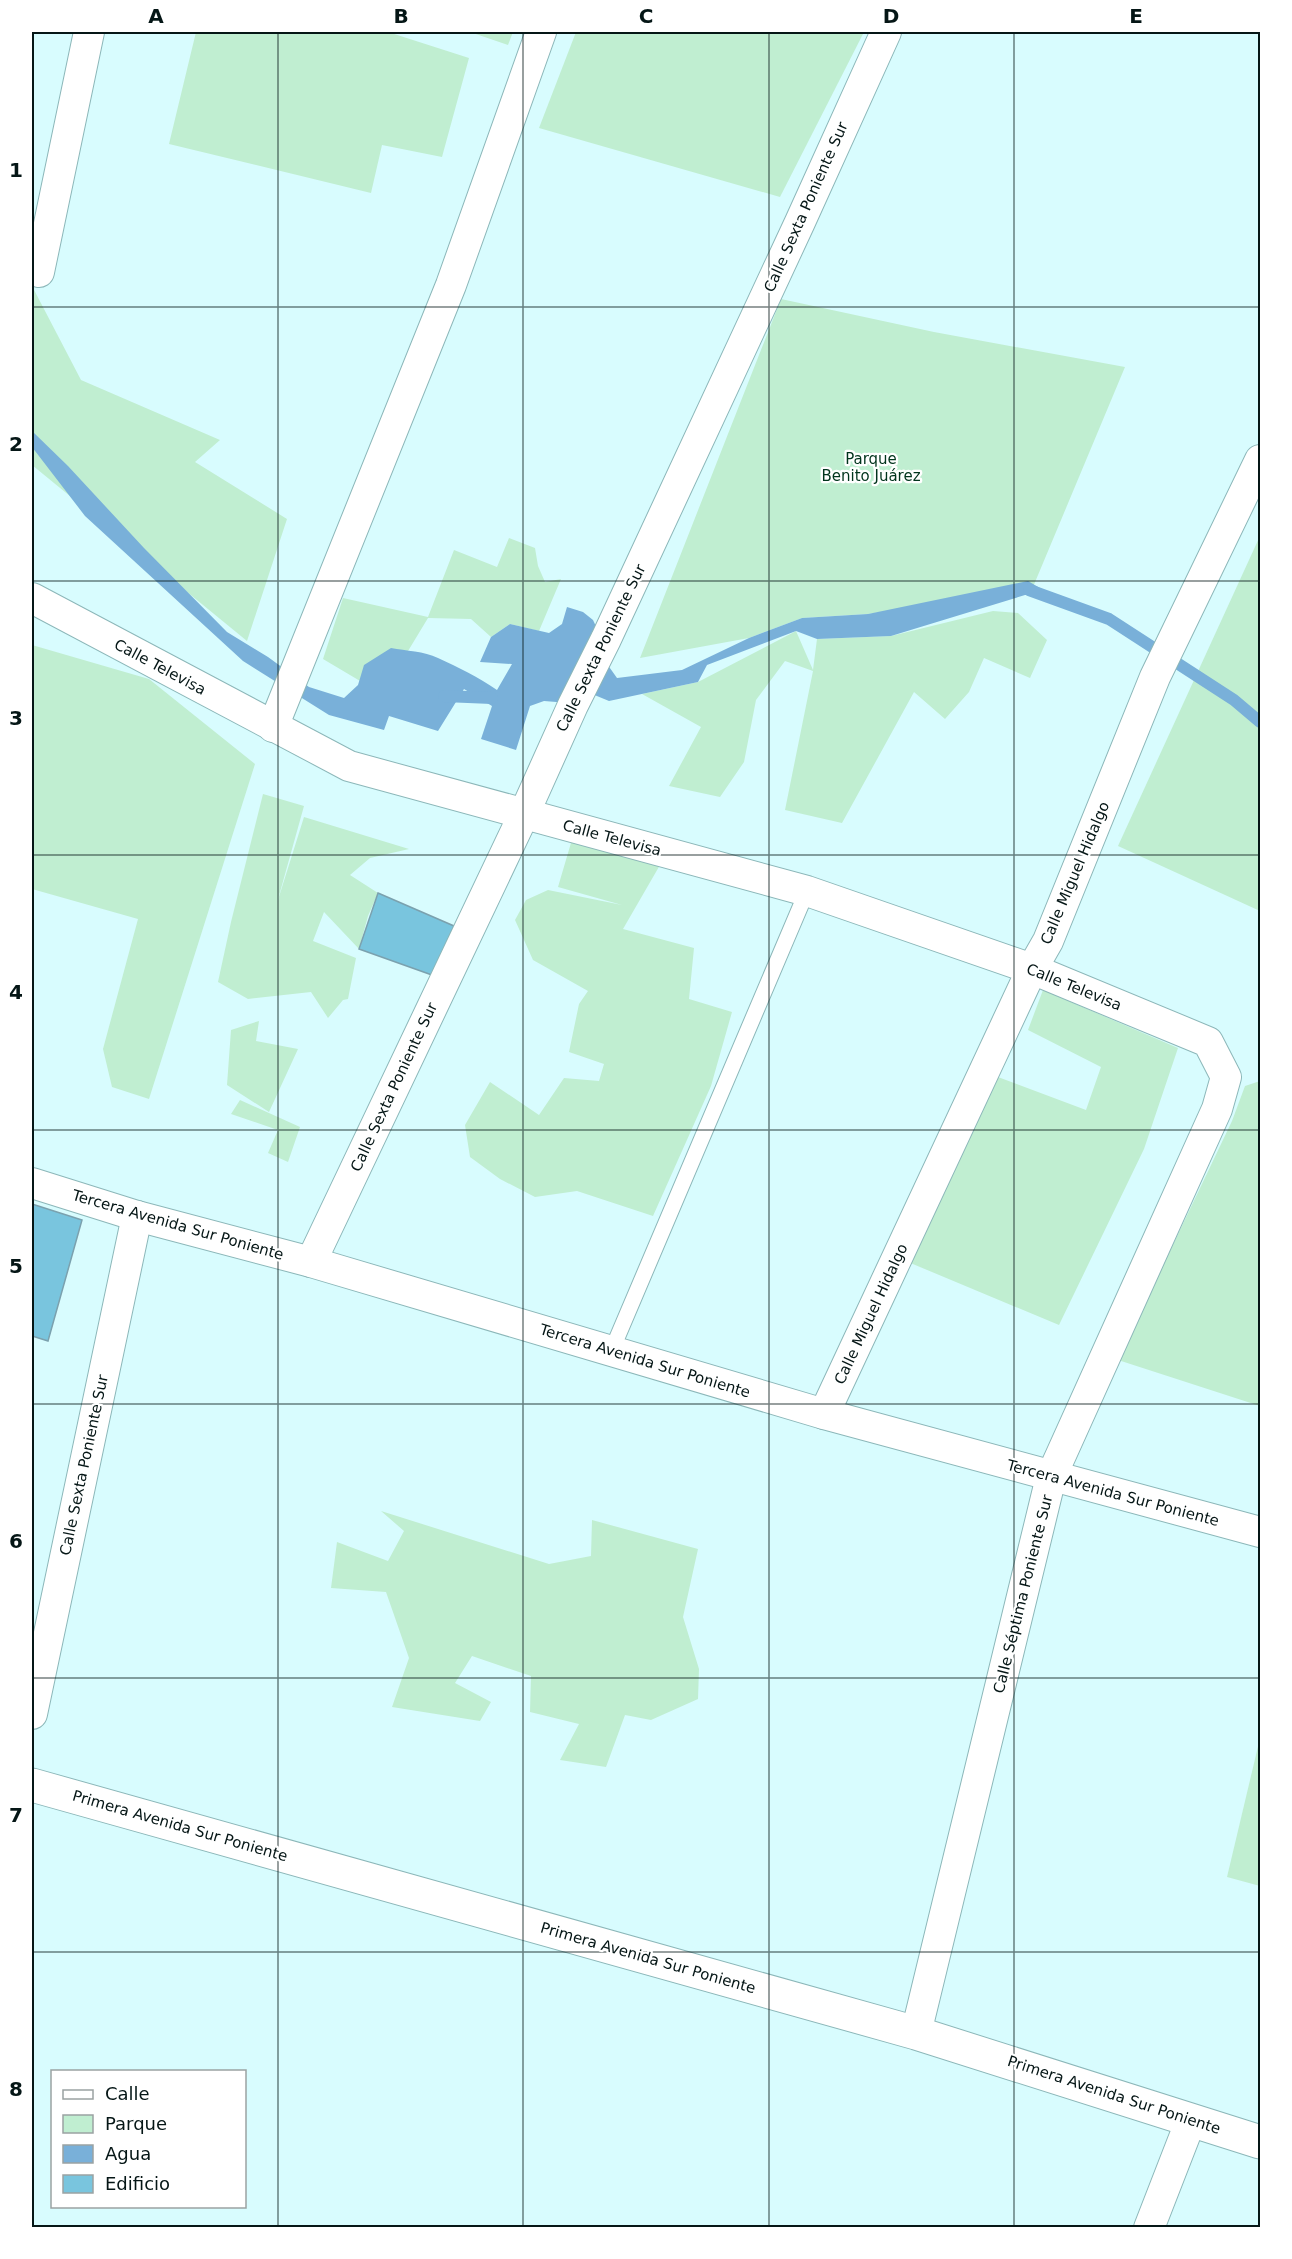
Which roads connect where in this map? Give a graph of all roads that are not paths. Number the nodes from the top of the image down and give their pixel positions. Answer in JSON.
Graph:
{"nodes":[{"id":1,"x":541,"y":32,"type":"edge"},
{"id":2,"x":886,"y":32,"type":"edge"},
{"id":3,"x":80,"y":34,"type":"edge"},
{"id":4,"x":39,"y":272,"type":"dead end"},
{"id":5,"x":1260,"y":460,"type":"edge"},
{"id":6,"x":32,"y":598,"type":"edge"},
{"id":7,"x":277,"y":718,"type":"junction"},
{"id":8,"x":524,"y":814,"type":"junction"},
{"id":9,"x":807,"y":891,"type":"junction"},
{"id":10,"x":1032,"y":969,"type":"junction"},
{"id":11,"x":1208,"y":1042,"type":"joint"},
{"id":12,"x":32,"y":1183,"type":"edge"},
{"id":13,"x":137,"y":1216,"type":"junction"},
{"id":14,"x":311,"y":1262,"type":"junction"},
{"id":15,"x":612,"y":1352,"type":"junction"},
{"id":16,"x":824,"y":1414,"type":"junction"},
{"id":17,"x":1052,"y":1477,"type":"junction"},
{"id":18,"x":1260,"y":1532,"type":"edge"},
{"id":19,"x":32,"y":1714,"type":"edge"},
{"id":20,"x":32,"y":1785,"type":"edge"},
{"id":21,"x":916,"y":2033,"type":"junction"},
{"id":22,"x":1191,"y":2120,"type":"junction"},
{"id":23,"x":1260,"y":2142,"type":"edge"},
{"id":24,"x":1149,"y":2228,"type":"edge"}],
"edges":[{"from":1,"to":7,"type":"street"},
{"from":2,"to":8,"type":"street","name":"Calle Sexta Poniente Sur"},
{"from":3,"to":4,"type":"street"},
{"from":5,"to":10,"type":"street","name":"Calle Miguel Hidalgo"},
{"from":6,"to":7,"type":"street","name":"Calle Televisa"},
{"from":7,"to":8,"type":"street","name":"Calle Televisa"},
{"from":8,"to":9,"type":"street","name":"Calle Televisa"},
{"from":8,"to":14,"type":"street","name":"Calle Sexta Poniente Sur"},
{"from":9,"to":10,"type":"street","name":"Calle Televisa"},
{"from":9,"to":15,"type":"lane"},
{"from":10,"to":11,"type":"street","name":"Calle Televisa"},
{"from":10,"to":16,"type":"street","name":"Calle Miguel Hidalgo"},
{"from":11,"to":17,"type":"street","name":"Calle Séptima Poniente Sur"},
{"from":12,"to":13,"type":"street","name":"Tercera Avenida Sur Poniente"},
{"from":13,"to":14,"type":"street","name":"Tercera Avenida Sur Poniente"},
{"from":13,"to":19,"type":"street","name":"Calle Sexta Poniente Sur"},
{"from":14,"to":15,"type":"street","name":"Tercera Avenida Sur Poniente"},
{"from":15,"to":16,"type":"street","name":"Tercera Avenida Sur Poniente"},
{"from":16,"to":17,"type":"street","name":"Tercera Avenida Sur Poniente"},
{"from":17,"to":18,"type":"street","name":"Tercera Avenida Sur Poniente"},
{"from":17,"to":21,"type":"street","name":"Calle Séptima Poniente Sur"},
{"from":20,"to":21,"type":"street","name":"Primera Avenida Sur Poniente"},
{"from":21,"to":22,"type":"street","name":"Primera Avenida Sur Poniente"},
{"from":22,"to":23,"type":"street","name":"Primera Avenida Sur Poniente"},
{"from":22,"to":24,"type":"street"}]}
